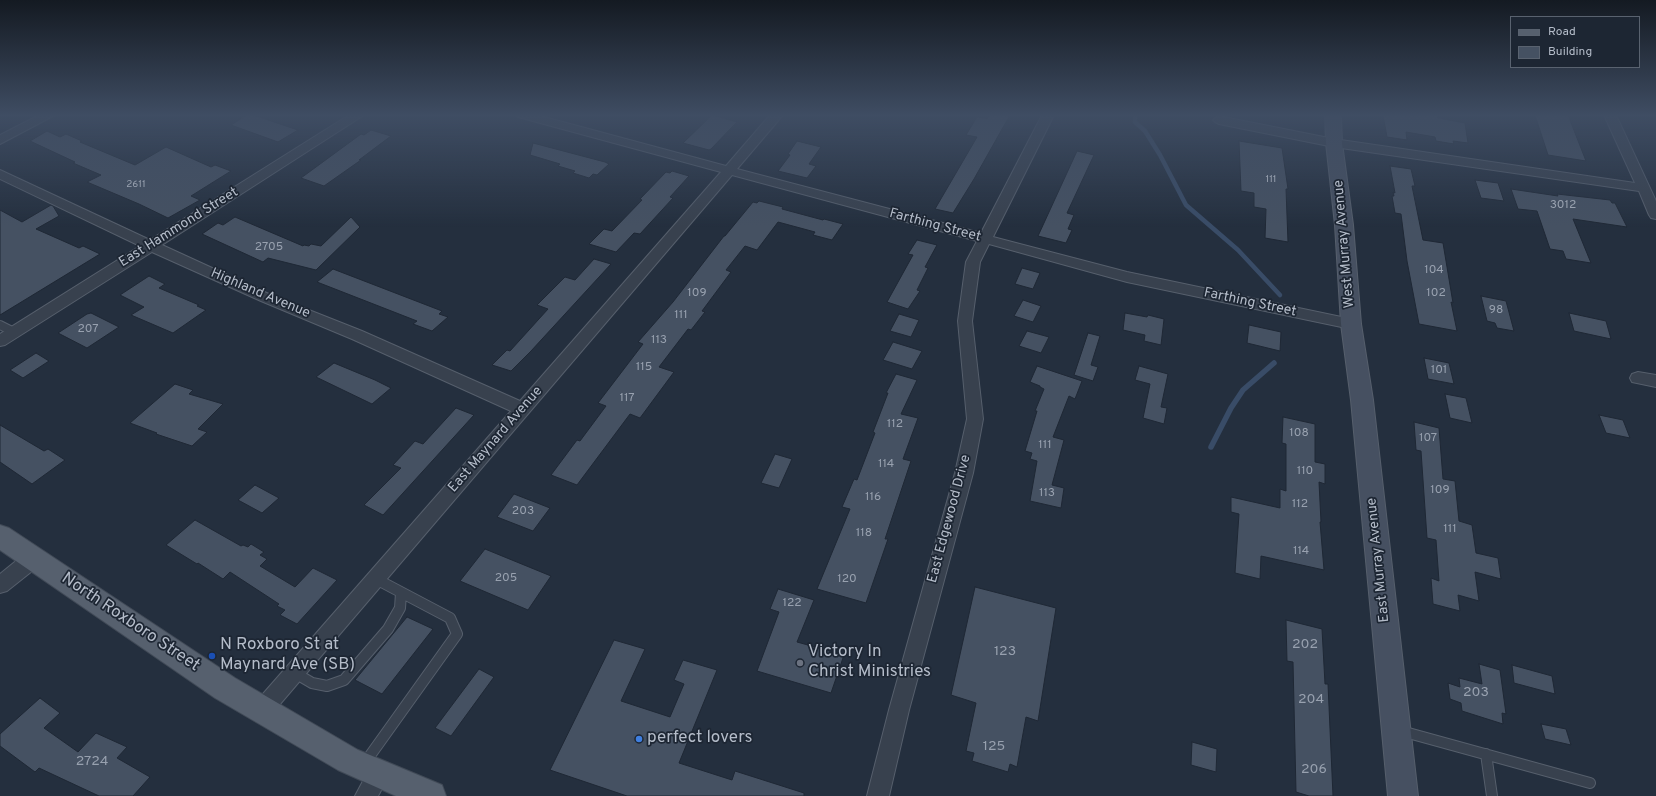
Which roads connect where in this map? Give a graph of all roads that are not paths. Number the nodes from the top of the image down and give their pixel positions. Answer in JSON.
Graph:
{"nodes":[{"id":1,"x":299,"y":152,"type":"edge"},
{"id":2,"x":659,"y":152,"type":"edge"},
{"id":3,"x":745,"y":152,"type":"edge"},
{"id":4,"x":1029,"y":152,"type":"edge"},
{"id":5,"x":1335,"y":152,"type":"edge"},
{"id":6,"x":1397,"y":152,"type":"edge"},
{"id":7,"x":1627,"y":152,"type":"edge"},
{"id":8,"x":729,"y":171,"type":"junction"},
{"id":9,"x":0,"y":174,"type":"edge"},
{"id":10,"x":1644,"y":188,"type":"junction"},
{"id":11,"x":1656,"y":215,"type":"edge"},
{"id":12,"x":985,"y":240,"type":"junction"},
{"id":13,"x":151,"y":245,"type":"junction"},
{"id":14,"x":1351,"y":324,"type":"junction"},
{"id":15,"x":0,"y":325,"type":"edge"},
{"id":16,"x":14,"y":332,"type":"junction"},
{"id":17,"x":0,"y":341,"type":"edge"},
{"id":18,"x":1638,"y":378,"type":"dead end"},
{"id":19,"x":1656,"y":381,"type":"edge"},
{"id":20,"x":523,"y":409,"type":"junction"},
{"id":21,"x":0,"y":536,"type":"edge"},
{"id":22,"x":34,"y":558,"type":"junction"},
{"id":23,"x":376,"y":579,"type":"junction"},
{"id":24,"x":0,"y":585,"type":"edge"},
{"id":25,"x":401,"y":593,"type":"junction"},
{"id":26,"x":295,"y":673,"type":"junction"},
{"id":27,"x":262,"y":710,"type":"junction"},
{"id":28,"x":1396,"y":730,"type":"junction"},
{"id":29,"x":1486,"y":754,"type":"junction"},
{"id":30,"x":369,"y":779,"type":"edge"},
{"id":31,"x":1590,"y":783,"type":"dead end"},
{"id":32,"x":431,"y":796,"type":"edge"},
{"id":33,"x":878,"y":796,"type":"edge"},
{"id":34,"x":1403,"y":796,"type":"edge"},
{"id":35,"x":1492,"y":796,"type":"edge"}],
"edges":[{"from":1,"to":13,"type":"street","name":"East Hammond Street"},
{"from":2,"to":8,"type":"street","name":"Farthing Street"},
{"from":3,"to":8,"type":"street","name":"East Maynard Avenue"},
{"from":4,"to":12,"type":"street","name":"East Edgewood Drive"},
{"from":5,"to":14,"type":"street","name":"West Murray Avenue"},
{"from":6,"to":10,"type":"street"},
{"from":7,"to":10,"type":"street"},
{"from":8,"to":12,"type":"street","name":"Farthing Street"},
{"from":8,"to":20,"type":"street","name":"East Maynard Avenue"},
{"from":9,"to":13,"type":"street","name":"Highland Avenue"},
{"from":10,"to":11,"type":"street"},
{"from":12,"to":14,"type":"street","name":"Farthing Street"},
{"from":12,"to":33,"type":"street","name":"East Edgewood Drive"},
{"from":13,"to":16,"type":"street","name":"East Hammond Street"},
{"from":13,"to":20,"type":"street","name":"Highland Avenue"},
{"from":14,"to":28,"type":"street","name":"East Murray Avenue"},
{"from":15,"to":16,"type":"lane"},
{"from":16,"to":17,"type":"street","name":"East Hammond Street"},
{"from":18,"to":19,"type":"street"},
{"from":20,"to":23,"type":"street","name":"East Maynard Avenue"},
{"from":21,"to":22,"type":"main road","name":"North Roxboro Street"},
{"from":22,"to":24,"type":"street"},
{"from":22,"to":27,"type":"main road","name":"North Roxboro Street"},
{"from":23,"to":25,"type":"lane"},
{"from":23,"to":26,"type":"street","name":"East Maynard Avenue"},
{"from":25,"to":26,"type":"lane"},
{"from":25,"to":30,"type":"lane"},
{"from":26,"to":27,"type":"street","name":"East Maynard Avenue"},
{"from":27,"to":30,"type":"main road","name":"North Roxboro Street"},
{"from":28,"to":29,"type":"lane"},
{"from":28,"to":34,"type":"street","name":"East Murray Avenue"},
{"from":29,"to":31,"type":"lane"},
{"from":29,"to":35,"type":"lane"},
{"from":30,"to":32,"type":"main road","name":"North Roxboro Street"}]}
